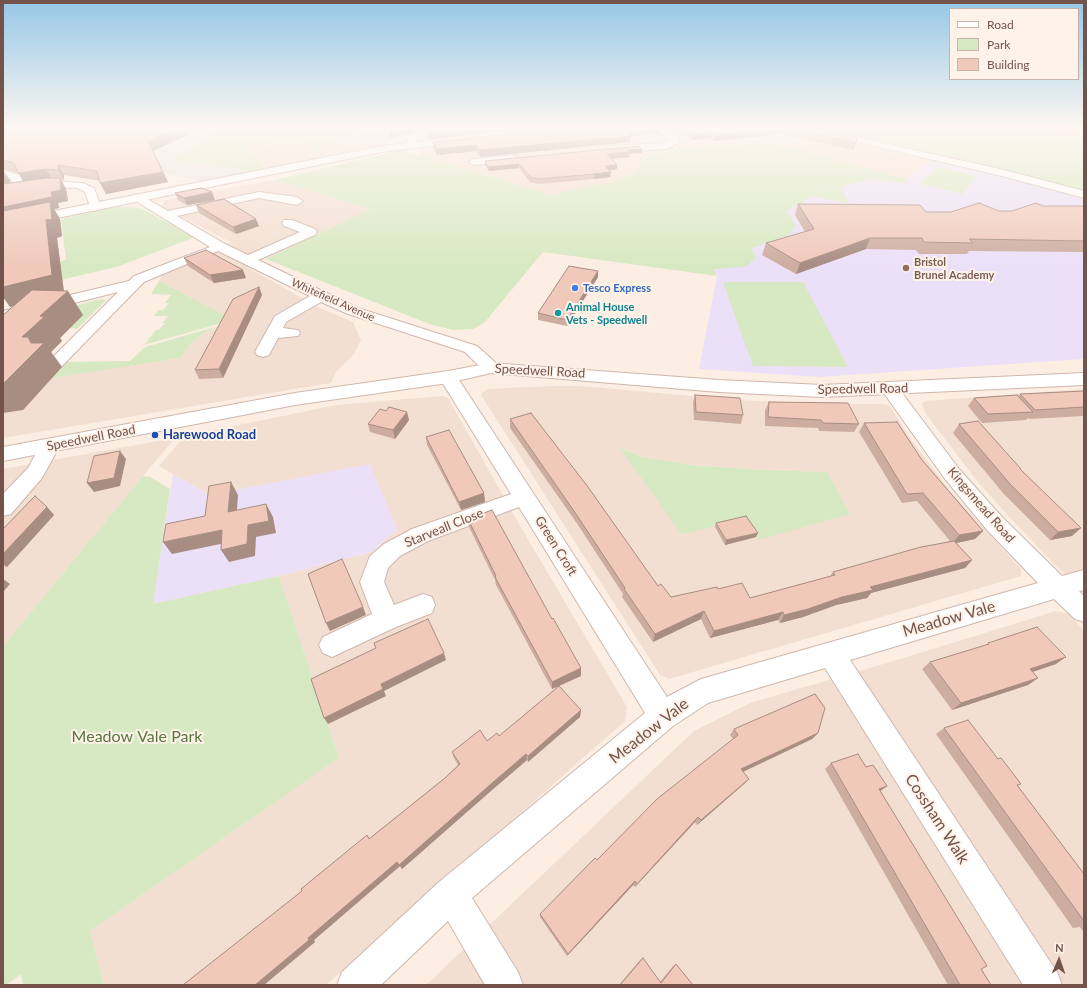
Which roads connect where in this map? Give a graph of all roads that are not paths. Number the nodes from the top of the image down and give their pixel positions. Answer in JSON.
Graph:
{"nodes":[{"id":1,"x":3,"y":173,"type":"edge"},
{"id":2,"x":262,"y":173,"type":"edge"},
{"id":3,"x":1004,"y":173,"type":"edge"},
{"id":4,"x":18,"y":189,"type":"junction"},
{"id":5,"x":3,"y":192,"type":"edge"},
{"id":6,"x":1084,"y":195,"type":"edge"},
{"id":7,"x":138,"y":198,"type":"junction"},
{"id":8,"x":297,"y":201,"type":"dead end"},
{"id":9,"x":95,"y":207,"type":"junction"},
{"id":10,"x":165,"y":215,"type":"junction"},
{"id":11,"x":288,"y":223,"type":"dead end"},
{"id":12,"x":3,"y":225,"type":"edge"},
{"id":13,"x":220,"y":247,"type":"junction"},
{"id":14,"x":248,"y":260,"type":"junction"},
{"id":15,"x":133,"y":284,"type":"junction"},
{"id":16,"x":321,"y":296,"type":"junction"},
{"id":17,"x":3,"y":316,"type":"edge"},
{"id":18,"x":292,"y":333,"type":"dead end"},
{"id":19,"x":272,"y":334,"type":"junction"},
{"id":20,"x":263,"y":352,"type":"dead end"},
{"id":21,"x":56,"y":362,"type":"dead end"},
{"id":22,"x":491,"y":368,"type":"junction"},
{"id":23,"x":448,"y":377,"type":"junction"},
{"id":24,"x":1084,"y":379,"type":"edge"},
{"id":25,"x":890,"y":389,"type":"junction"},
{"id":26,"x":49,"y":447,"type":"junction"},
{"id":27,"x":3,"y":454,"type":"edge"},
{"id":28,"x":525,"y":497,"type":"junction"},
{"id":29,"x":3,"y":508,"type":"edge"},
{"id":30,"x":1071,"y":584,"type":"edge"},
{"id":31,"x":423,"y":605,"type":"dead end"},
{"id":32,"x":1084,"y":611,"type":"edge"},
{"id":33,"x":387,"y":619,"type":"junction"},
{"id":34,"x":332,"y":645,"type":"dead end"},
{"id":35,"x":830,"y":653,"type":"junction"},
{"id":36,"x":663,"y":716,"type":"junction"},
{"id":37,"x":451,"y":894,"type":"junction"},
{"id":38,"x":355,"y":985,"type":"edge"},
{"id":39,"x":505,"y":985,"type":"edge"},
{"id":40,"x":1044,"y":985,"type":"edge"}],
"edges":[{"from":1,"to":4,"type":"street"},
{"from":2,"to":7,"type":"street"},
{"from":3,"to":6,"type":"street"},
{"from":4,"to":5,"type":"street"},
{"from":4,"to":9,"type":"street"},
{"from":7,"to":9,"type":"street"},
{"from":7,"to":10,"type":"street","name":"Whitefield Avenue"},
{"from":8,"to":10,"type":"street"},
{"from":9,"to":12,"type":"street"},
{"from":10,"to":13,"type":"street","name":"Whitefield Avenue"},
{"from":11,"to":14,"type":"street"},
{"from":13,"to":14,"type":"street","name":"Whitefield Avenue"},
{"from":13,"to":15,"type":"street"},
{"from":14,"to":16,"type":"street","name":"Whitefield Avenue"},
{"from":15,"to":17,"type":"street"},
{"from":15,"to":21,"type":"street"},
{"from":16,"to":19,"type":"street"},
{"from":16,"to":22,"type":"street","name":"Whitefield Avenue"},
{"from":18,"to":19,"type":"street"},
{"from":19,"to":20,"type":"street"},
{"from":22,"to":23,"type":"street","name":"Speedwell Road"},
{"from":22,"to":25,"type":"street","name":"Speedwell Road"},
{"from":23,"to":26,"type":"street","name":"Speedwell Road"},
{"from":23,"to":28,"type":"street","name":"Green Croft"},
{"from":24,"to":25,"type":"street","name":"Speedwell Road"},
{"from":25,"to":30,"type":"street","name":"Kingsmead Road"},
{"from":26,"to":27,"type":"street","name":"Speedwell Road"},
{"from":26,"to":29,"type":"street"},
{"from":28,"to":33,"type":"street","name":"Starveall Close"},
{"from":28,"to":36,"type":"street","name":"Green Croft"},
{"from":30,"to":32,"type":"street","name":"Kingsmead Road"},
{"from":30,"to":35,"type":"street","name":"Meadow Vale"},
{"from":31,"to":33,"type":"street"},
{"from":33,"to":34,"type":"street"},
{"from":35,"to":36,"type":"street","name":"Meadow Vale"},
{"from":35,"to":40,"type":"street","name":"Cossham Walk"},
{"from":36,"to":37,"type":"street","name":"Meadow Vale"},
{"from":37,"to":38,"type":"street","name":"Meadow Vale"},
{"from":37,"to":39,"type":"street"}]}
